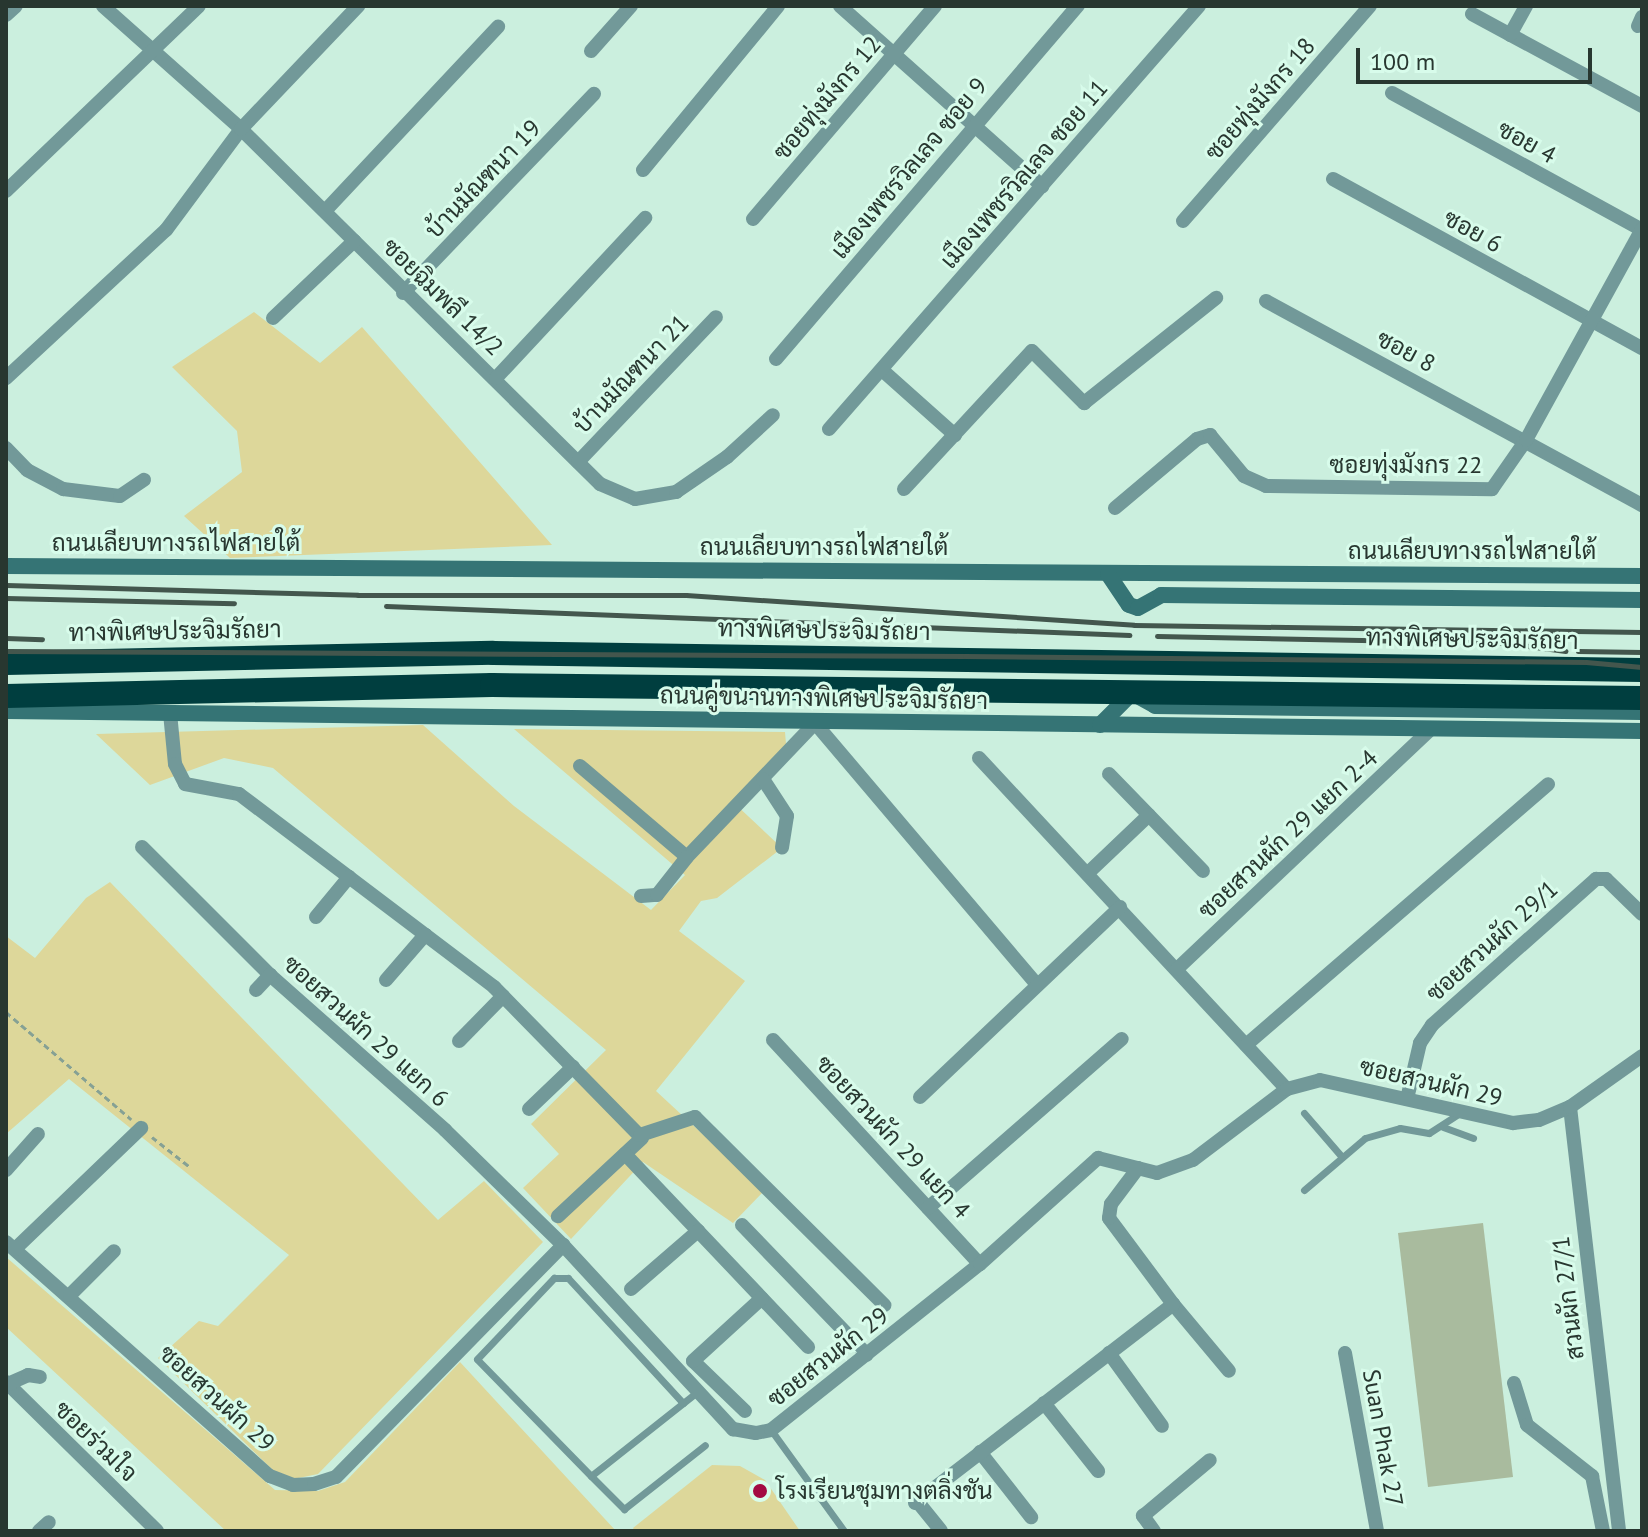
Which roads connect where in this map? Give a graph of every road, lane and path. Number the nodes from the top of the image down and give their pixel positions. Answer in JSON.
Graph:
{"nodes":[{"id":1,"x":16,"y":6,"type":"edge"},
{"id":2,"x":103,"y":6,"type":"edge"},
{"id":3,"x":199,"y":6,"type":"edge"},
{"id":4,"x":358,"y":6,"type":"edge"},
{"id":5,"x":778,"y":6,"type":"edge"},
{"id":6,"x":840,"y":6,"type":"edge"},
{"id":7,"x":935,"y":6,"type":"edge"},
{"id":8,"x":1078,"y":6,"type":"edge"},
{"id":9,"x":1199,"y":6,"type":"edge"},
{"id":10,"x":1370,"y":6,"type":"edge"},
{"id":11,"x":1526,"y":6,"type":"edge"},
{"id":12,"x":625,"y":8,"type":"edge"},
{"id":13,"x":1472,"y":14,"type":"dead end"},
{"id":14,"x":6,"y":15,"type":"edge"},
{"id":15,"x":498,"y":27,"type":"dead end"},
{"id":16,"x":1510,"y":35,"type":"junction"},
{"id":17,"x":591,"y":51,"type":"dead end"},
{"id":18,"x":896,"y":51,"type":"junction"},
{"id":19,"x":155,"y":52,"type":"junction"},
{"id":20,"x":1392,"y":93,"type":"dead end"},
{"id":21,"x":594,"y":94,"type":"dead end"},
{"id":22,"x":1642,"y":106,"type":"edge"},
{"id":23,"x":975,"y":124,"type":"junction"},
{"id":24,"x":241,"y":129,"type":"junction"},
{"id":25,"x":643,"y":170,"type":"dead end"},
{"id":26,"x":1333,"y":179,"type":"dead end"},
{"id":27,"x":1042,"y":186,"type":"junction"},
{"id":28,"x":6,"y":191,"type":"edge"},
{"id":29,"x":325,"y":211,"type":"junction"},
{"id":30,"x":645,"y":218,"type":"dead end"},
{"id":31,"x":753,"y":219,"type":"dead end"},
{"id":32,"x":1183,"y":221,"type":"dead end"},
{"id":33,"x":1642,"y":229,"type":"edge"},
{"id":34,"x":354,"y":241,"type":"junction"},
{"id":35,"x":403,"y":293,"type":"junction"},
{"id":36,"x":1216,"y":298,"type":"dead end"},
{"id":37,"x":1266,"y":301,"type":"dead end"},
{"id":38,"x":716,"y":317,"type":"dead end"},
{"id":39,"x":273,"y":318,"type":"dead end"},
{"id":40,"x":1592,"y":321,"type":"junction"},
{"id":41,"x":1642,"y":348,"type":"edge"},
{"id":42,"x":776,"y":359,"type":"dead end"},
{"id":43,"x":882,"y":370,"type":"junction"},
{"id":44,"x":6,"y":378,"type":"edge"},
{"id":45,"x":496,"y":378,"type":"junction"},
{"id":46,"x":773,"y":415,"type":"dead end"},
{"id":47,"x":829,"y":429,"type":"dead end"},
{"id":48,"x":955,"y":435,"type":"junction"},
{"id":49,"x":1526,"y":440,"type":"junction"},
{"id":50,"x":6,"y":448,"type":"edge"},
{"id":51,"x":578,"y":462,"type":"junction"},
{"id":52,"x":144,"y":480,"type":"dead end"},
{"id":53,"x":904,"y":489,"type":"dead end"},
{"id":54,"x":1642,"y":505,"type":"edge"},
{"id":55,"x":1115,"y":508,"type":"dead end"},
{"id":56,"x":6,"y":566,"type":"edge"},
{"id":57,"x":1108,"y":574,"type":"junction"},
{"id":58,"x":1642,"y":576,"type":"edge"},
{"id":59,"x":1642,"y":600,"type":"edge"},
{"id":60,"x":6,"y":663,"type":"edge"},
{"id":61,"x":1642,"y":670,"type":"edge"},
{"id":62,"x":6,"y":696,"type":"edge"},
{"id":63,"x":1642,"y":698,"type":"edge"},
{"id":64,"x":6,"y":711,"type":"edge"},
{"id":65,"x":1642,"y":712,"type":"edge"},
{"id":66,"x":170,"y":713,"type":"junction"},
{"id":67,"x":815,"y":723,"type":"junction"},
{"id":68,"x":1100,"y":725,"type":"junction"},
{"id":69,"x":1429,"y":731,"type":"junction"},
{"id":70,"x":1642,"y":731,"type":"edge"},
{"id":71,"x":979,"y":758,"type":"dead end"},
{"id":72,"x":580,"y":766,"type":"dead end"},
{"id":73,"x":1109,"y":774,"type":"dead end"},
{"id":74,"x":763,"y":779,"type":"junction"},
{"id":75,"x":1548,"y":784,"type":"dead end"},
{"id":76,"x":1149,"y":815,"type":"junction"},
{"id":77,"x":142,"y":847,"type":"dead end"},
{"id":78,"x":782,"y":848,"type":"dead end"},
{"id":79,"x":687,"y":857,"type":"junction"},
{"id":80,"x":1203,"y":871,"type":"dead end"},
{"id":81,"x":1088,"y":873,"type":"junction"},
{"id":82,"x":349,"y":877,"type":"junction"},
{"id":83,"x":641,"y":896,"type":"dead end"},
{"id":84,"x":1120,"y":907,"type":"junction"},
{"id":85,"x":1642,"y":914,"type":"edge"},
{"id":86,"x":316,"y":917,"type":"dead end"},
{"id":87,"x":425,"y":935,"type":"junction"},
{"id":88,"x":1177,"y":969,"type":"junction"},
{"id":89,"x":270,"y":975,"type":"junction"},
{"id":90,"x":386,"y":980,"type":"dead end"},
{"id":91,"x":1036,"y":984,"type":"junction"},
{"id":92,"x":256,"y":990,"type":"dead end"},
{"id":93,"x":503,"y":996,"type":"junction"},
{"id":94,"x":6,"y":1012,"type":"edge"},
{"id":95,"x":1122,"y":1039,"type":"dead end"},
{"id":96,"x":773,"y":1040,"type":"dead end"},
{"id":97,"x":459,"y":1041,"type":"dead end"},
{"id":98,"x":1246,"y":1045,"type":"junction"},
{"id":99,"x":1642,"y":1056,"type":"edge"},
{"id":100,"x":573,"y":1067,"type":"junction"},
{"id":101,"x":1287,"y":1089,"type":"junction"},
{"id":102,"x":920,"y":1097,"type":"dead end"},
{"id":103,"x":1407,"y":1099,"type":"junction"},
{"id":104,"x":1570,"y":1107,"type":"junction"},
{"id":105,"x":529,"y":1109,"type":"dead end"},
{"id":106,"x":1304,"y":1113,"type":"dead end"},
{"id":107,"x":1460,"y":1113,"type":"junction"},
{"id":108,"x":1443,"y":1127,"type":"junction"},
{"id":109,"x":141,"y":1128,"type":"junction"},
{"id":110,"x":38,"y":1134,"type":"dead end"},
{"id":111,"x":640,"y":1135,"type":"junction"},
{"id":112,"x":1473,"y":1138,"type":"dead end"},
{"id":113,"x":625,"y":1154,"type":"junction"},
{"id":114,"x":1342,"y":1157,"type":"junction"},
{"id":115,"x":190,"y":1167,"type":"dead end"},
{"id":116,"x":1138,"y":1168,"type":"junction"},
{"id":117,"x":6,"y":1170,"type":"edge"},
{"id":118,"x":1304,"y":1190,"type":"dead end"},
{"id":119,"x":928,"y":1208,"type":"junction"},
{"id":120,"x":558,"y":1216,"type":"dead end"},
{"id":121,"x":742,"y":1225,"type":"dead end"},
{"id":122,"x":698,"y":1231,"type":"junction"},
{"id":123,"x":10,"y":1245,"type":"edge"},
{"id":124,"x":563,"y":1245,"type":"junction"},
{"id":125,"x":114,"y":1251,"type":"dead end"},
{"id":126,"x":980,"y":1264,"type":"junction"},
{"id":127,"x":631,"y":1289,"type":"dead end"},
{"id":128,"x":70,"y":1295,"type":"junction"},
{"id":129,"x":762,"y":1298,"type":"junction"},
{"id":130,"x":1173,"y":1304,"type":"junction"},
{"id":131,"x":884,"y":1305,"type":"dead end"},
{"id":132,"x":808,"y":1347,"type":"dead end"},
{"id":133,"x":1109,"y":1353,"type":"junction"},
{"id":134,"x":1345,"y":1353,"type":"dead end"},
{"id":135,"x":867,"y":1355,"type":"junction"},
{"id":136,"x":1229,"y":1371,"type":"dead end"},
{"id":137,"x":40,"y":1377,"type":"dead end"},
{"id":138,"x":7,"y":1383,"type":"edge"},
{"id":139,"x":1514,"y":1383,"type":"dead end"},
{"id":140,"x":699,"y":1390,"type":"junction"},
{"id":141,"x":683,"y":1403,"type":"junction"},
{"id":142,"x":1044,"y":1403,"type":"junction"},
{"id":143,"x":745,"y":1411,"type":"dead end"},
{"id":144,"x":1162,"y":1426,"type":"dead end"},
{"id":145,"x":771,"y":1430,"type":"junction"},
{"id":146,"x":705,"y":1445,"type":"dead end"},
{"id":147,"x":980,"y":1452,"type":"junction"},
{"id":148,"x":1210,"y":1460,"type":"dead end"},
{"id":149,"x":1098,"y":1471,"type":"dead end"},
{"id":150,"x":591,"y":1476,"type":"junction"},
{"id":151,"x":1031,"y":1517,"type":"dead end"},
{"id":152,"x":157,"y":1531,"type":"edge"},
{"id":153,"x":844,"y":1531,"type":"edge"},
{"id":154,"x":941,"y":1531,"type":"edge"},
{"id":155,"x":1154,"y":1531,"type":"edge"},
{"id":156,"x":1377,"y":1531,"type":"edge"},
{"id":157,"x":1603,"y":1531,"type":"edge"},
{"id":158,"x":1619,"y":1531,"type":"edge"}],
"edges":[{"from":1,"to":14,"type":"street"},
{"from":2,"to":19,"type":"street","name":"ซอยฉิมพลี 14/2"},
{"from":3,"to":19,"type":"street"},
{"from":4,"to":24,"type":"street"},
{"from":5,"to":25,"type":"street"},
{"from":6,"to":18,"type":"street"},
{"from":7,"to":18,"type":"street","name":"ซอยทุ่งมังกร 12"},
{"from":8,"to":23,"type":"street","name":"เมืองเพชรวิลเลจ ซอย 9"},
{"from":9,"to":27,"type":"street","name":"เมืองเพชรวิลเลจ ซอย 11"},
{"from":10,"to":32,"type":"street","name":"ซอยทุ่งมังกร 18"},
{"from":11,"to":16,"type":"street"},
{"from":12,"to":17,"type":"street"},
{"from":13,"to":16,"type":"street"},
{"from":15,"to":29,"type":"street"},
{"from":16,"to":22,"type":"street"},
{"from":18,"to":23,"type":"street"},
{"from":18,"to":31,"type":"street","name":"ซอยทุ่งมังกร 12"},
{"from":19,"to":24,"type":"street","name":"ซอยฉิมพลี 14/2"},
{"from":19,"to":28,"type":"street"},
{"from":20,"to":33,"type":"street","name":"ซอย 4"},
{"from":21,"to":35,"type":"street","name":"บ้านมัณฑนา 19"},
{"from":23,"to":27,"type":"street"},
{"from":23,"to":42,"type":"street","name":"เมืองเพชรวิลเลจ ซอย 9"},
{"from":24,"to":29,"type":"street","name":"ซอยฉิมพลี 14/2"},
{"from":24,"to":44,"type":"street"},
{"from":26,"to":40,"type":"street","name":"ซอย 6"},
{"from":27,"to":43,"type":"street","name":"เมืองเพชรวิลเลจ ซอย 11"},
{"from":29,"to":34,"type":"street","name":"ซอยฉิมพลี 14/2"},
{"from":30,"to":45,"type":"street"},
{"from":33,"to":40,"type":"street","name":"ซอยทุ่งมังกร 22"},
{"from":34,"to":35,"type":"street","name":"ซอยฉิมพลี 14/2"},
{"from":34,"to":39,"type":"street"},
{"from":35,"to":45,"type":"street","name":"ซอยฉิมพลี 14/2"},
{"from":36,"to":48,"type":"street"},
{"from":37,"to":49,"type":"street","name":"ซอย 8"},
{"from":38,"to":51,"type":"street","name":"บ้านมัณฑนา 21"},
{"from":40,"to":41,"type":"street","name":"ซอย 6"},
{"from":40,"to":49,"type":"street","name":"ซอยทุ่งมังกร 22"},
{"from":43,"to":47,"type":"street","name":"เมืองเพชรวิลเลจ ซอย 11"},
{"from":43,"to":48,"type":"street"},
{"from":45,"to":51,"type":"street","name":"ซอยฉิมพลี 14/2"},
{"from":46,"to":51,"type":"street","name":"ซอยฉิมพลี 14/2"},
{"from":48,"to":53,"type":"street"},
{"from":49,"to":54,"type":"street","name":"ซอย 8"},
{"from":49,"to":55,"type":"street","name":"ซอยทุ่งมังกร 22"},
{"from":50,"to":52,"type":"street"},
{"from":56,"to":57,"type":"main road","name":"ถนนเลียบทางรถไฟสายใต้"},
{"from":57,"to":58,"type":"main road","name":"ถนนเลียบทางรถไฟสายใต้"},
{"from":57,"to":59,"type":"main road"},
{"from":60,"to":61,"type":"highway","name":"ทางพิเศษประจิมรัถยา"},
{"from":62,"to":63,"type":"highway"},
{"from":64,"to":66,"type":"main road","name":"ถนนคู่ขนานทางพิเศษประจิมรัถยา"},
{"from":65,"to":68,"type":"main road"},
{"from":66,"to":67,"type":"main road","name":"ถนนคู่ขนานทางพิเศษประจิมรัถยา"},
{"from":66,"to":82,"type":"street"},
{"from":67,"to":68,"type":"main road","name":"ถนนคู่ขนานทางพิเศษประจิมรัถยา"},
{"from":67,"to":74,"type":"street"},
{"from":67,"to":91,"type":"street"},
{"from":68,"to":69,"type":"main road","name":"ถนนคู่ขนานทางพิเศษประจิมรัถยา"},
{"from":69,"to":70,"type":"main road","name":"ถนนคู่ขนานทางพิเศษประจิมรัถยา"},
{"from":69,"to":88,"type":"street","name":"ซอยสวนผัก 29 แยก 2-4"},
{"from":71,"to":81,"type":"street"},
{"from":72,"to":79,"type":"street"},
{"from":73,"to":76,"type":"street"},
{"from":74,"to":78,"type":"street"},
{"from":74,"to":79,"type":"street"},
{"from":75,"to":98,"type":"street"},
{"from":76,"to":80,"type":"street"},
{"from":76,"to":81,"type":"street"},
{"from":77,"to":89,"type":"street","name":"ซอยสวนผัก 29 แยก 6"},
{"from":79,"to":83,"type":"street"},
{"from":81,"to":84,"type":"street"},
{"from":82,"to":86,"type":"street"},
{"from":82,"to":87,"type":"street"},
{"from":84,"to":88,"type":"street"},
{"from":84,"to":91,"type":"street"},
{"from":85,"to":103,"type":"street","name":"ซอยสวนผัก 29/1"},
{"from":87,"to":90,"type":"street"},
{"from":87,"to":93,"type":"street"},
{"from":88,"to":98,"type":"street"},
{"from":89,"to":92,"type":"street"},
{"from":89,"to":124,"type":"street","name":"ซอยสวนผัก 29 แยก 6"},
{"from":91,"to":102,"type":"street"},
{"from":93,"to":97,"type":"street"},
{"from":93,"to":100,"type":"street"},
{"from":94,"to":109,"type":"path"},
{"from":95,"to":119,"type":"street"},
{"from":96,"to":119,"type":"street","name":"ซอยสวนผัก 29 แยก 4"},
{"from":98,"to":101,"type":"street"},
{"from":99,"to":104,"type":"street","name":"ซอยสวนผัก 29"},
{"from":100,"to":105,"type":"street"},
{"from":100,"to":111,"type":"street"},
{"from":101,"to":103,"type":"street","name":"ซอยสวนผัก 29"},
{"from":101,"to":116,"type":"street","name":"ซอยสวนผัก 29"},
{"from":103,"to":107,"type":"street","name":"ซอยสวนผัก 29"},
{"from":104,"to":107,"type":"street","name":"ซอยสวนผัก 29"},
{"from":104,"to":158,"type":"street","name":"สวนผัก 27/1"},
{"from":106,"to":114,"type":"lane"},
{"from":107,"to":108,"type":"lane"},
{"from":108,"to":112,"type":"lane"},
{"from":108,"to":114,"type":"lane"},
{"from":109,"to":115,"type":"path"},
{"from":109,"to":123,"type":"street"},
{"from":110,"to":117,"type":"street"},
{"from":111,"to":113,"type":"street"},
{"from":111,"to":131,"type":"street"},
{"from":113,"to":120,"type":"street"},
{"from":113,"to":122,"type":"street"},
{"from":114,"to":118,"type":"lane"},
{"from":116,"to":126,"type":"street","name":"ซอยสวนผัก 29"},
{"from":116,"to":130,"type":"street"},
{"from":119,"to":126,"type":"street","name":"ซอยสวนผัก 29 แยก 4"},
{"from":121,"to":135,"type":"street"},
{"from":122,"to":127,"type":"street"},
{"from":122,"to":129,"type":"street"},
{"from":123,"to":128,"type":"street","name":"ซอยสวนผัก 29"},
{"from":124,"to":128,"type":"street","name":"ซอยสวนผัก 29"},
{"from":124,"to":140,"type":"street","name":"ซอยสวนผัก 29"},
{"from":125,"to":128,"type":"street"},
{"from":126,"to":135,"type":"street","name":"ซอยสวนผัก 29"},
{"from":129,"to":132,"type":"street"},
{"from":129,"to":143,"type":"street"},
{"from":130,"to":133,"type":"street"},
{"from":130,"to":136,"type":"street"},
{"from":133,"to":142,"type":"street"},
{"from":133,"to":144,"type":"street"},
{"from":134,"to":156,"type":"street","name":"Suan Phak 27"},
{"from":135,"to":145,"type":"street","name":"ซอยสวนผัก 29"},
{"from":137,"to":138,"type":"street"},
{"from":138,"to":152,"type":"street","name":"ซอยร่วมใจ"},
{"from":139,"to":157,"type":"street"},
{"from":140,"to":141,"type":"lane"},
{"from":140,"to":145,"type":"street","name":"ซอยสวนผัก 29"},
{"from":141,"to":150,"type":"lane"},
{"from":141,"to":150,"type":"lane"},
{"from":142,"to":147,"type":"street"},
{"from":142,"to":149,"type":"street"},
{"from":145,"to":153,"type":"lane"},
{"from":146,"to":150,"type":"lane"},
{"from":147,"to":151,"type":"street"},
{"from":147,"to":154,"type":"street"},
{"from":148,"to":155,"type":"street"}]}
